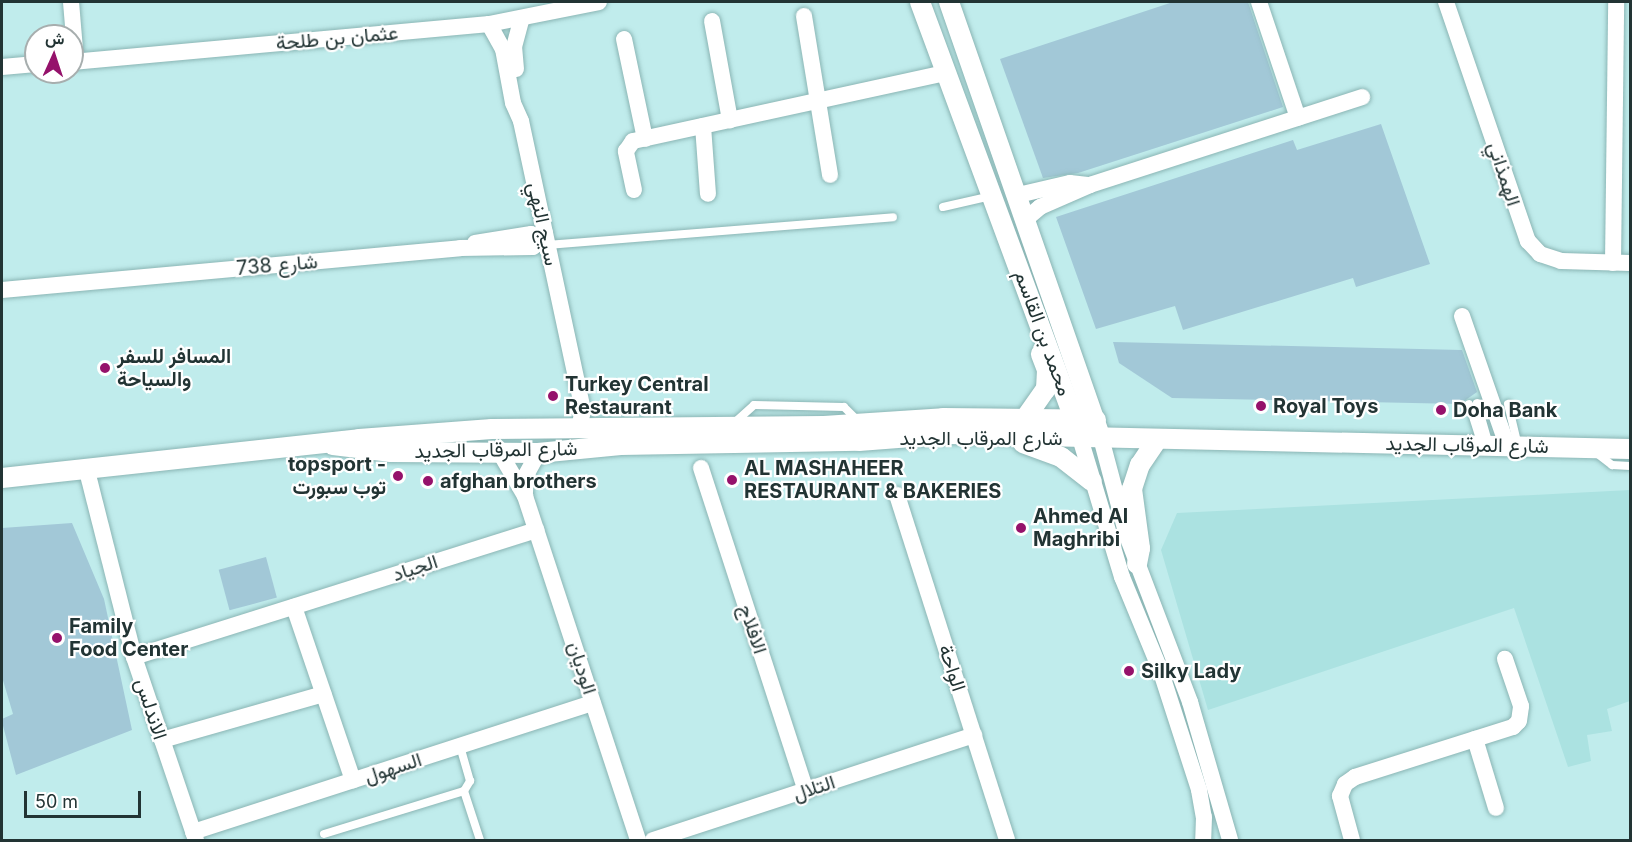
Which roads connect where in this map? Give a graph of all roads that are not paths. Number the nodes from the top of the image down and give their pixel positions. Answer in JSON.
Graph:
{"nodes":[{"id":1,"x":71,"y":2,"type":"edge"},
{"id":2,"x":599,"y":2,"type":"edge"},
{"id":3,"x":920,"y":2,"type":"edge"},
{"id":4,"x":950,"y":2,"type":"edge"},
{"id":5,"x":1259,"y":2,"type":"edge"},
{"id":6,"x":1446,"y":2,"type":"edge"},
{"id":7,"x":1616,"y":2,"type":"edge"},
{"id":8,"x":804,"y":16,"type":"dead end"},
{"id":9,"x":522,"y":18,"type":"junction"},
{"id":10,"x":712,"y":21,"type":"dead end"},
{"id":11,"x":72,"y":24,"type":"edge"},
{"id":12,"x":489,"y":24,"type":"junction"},
{"id":13,"x":624,"y":39,"type":"dead end"},
{"id":14,"x":84,"y":61,"type":"edge"},
{"id":15,"x":24,"y":65,"type":"edge"},
{"id":16,"x":2,"y":67,"type":"edge"},
{"id":17,"x":945,"y":73,"type":"junction"},
{"id":18,"x":1362,"y":97,"type":"dead end"},
{"id":19,"x":819,"y":101,"type":"junction"},
{"id":20,"x":1298,"y":118,"type":"junction"},
{"id":21,"x":521,"y":120,"type":"junction"},
{"id":22,"x":730,"y":120,"type":"junction"},
{"id":23,"x":703,"y":126,"type":"junction"},
{"id":24,"x":645,"y":139,"type":"junction"},
{"id":25,"x":830,"y":175,"type":"dead end"},
{"id":26,"x":1090,"y":185,"type":"junction"},
{"id":27,"x":634,"y":190,"type":"dead end"},
{"id":28,"x":991,"y":193,"type":"junction"},
{"id":29,"x":708,"y":194,"type":"dead end"},
{"id":30,"x":1018,"y":195,"type":"junction"},
{"id":31,"x":942,"y":205,"type":"dead end"},
{"id":32,"x":893,"y":217,"type":"dead end"},
{"id":33,"x":1027,"y":218,"type":"junction"},
{"id":34,"x":545,"y":238,"type":"junction"},
{"id":35,"x":1613,"y":263,"type":"junction"},
{"id":36,"x":1630,"y":263,"type":"edge"},
{"id":37,"x":2,"y":290,"type":"edge"},
{"id":38,"x":1030,"y":294,"type":"junction"},
{"id":39,"x":1462,"y":316,"type":"dead end"},
{"id":40,"x":1473,"y":404,"type":"dead end"},
{"id":41,"x":1508,"y":404,"type":"dead end"},
{"id":42,"x":1024,"y":420,"type":"junction"},
{"id":43,"x":579,"y":427,"type":"junction"},
{"id":44,"x":1077,"y":429,"type":"junction"},
{"id":45,"x":1099,"y":429,"type":"junction"},
{"id":46,"x":1001,"y":436,"type":"junction"},
{"id":47,"x":1157,"y":440,"type":"junction"},
{"id":48,"x":333,"y":445,"type":"junction"},
{"id":49,"x":1499,"y":445,"type":"junction"},
{"id":50,"x":1593,"y":448,"type":"junction"},
{"id":51,"x":1630,"y":449,"type":"edge"},
{"id":52,"x":458,"y":452,"type":"junction"},
{"id":53,"x":500,"y":453,"type":"junction"},
{"id":54,"x":538,"y":453,"type":"junction"},
{"id":55,"x":1630,"y":466,"type":"edge"},
{"id":56,"x":701,"y":468,"type":"dead end"},
{"id":57,"x":87,"y":471,"type":"junction"},
{"id":58,"x":2,"y":478,"type":"edge"},
{"id":59,"x":1092,"y":481,"type":"junction"},
{"id":60,"x":897,"y":495,"type":"dead end"},
{"id":61,"x":525,"y":496,"type":"junction"},
{"id":62,"x":536,"y":530,"type":"junction"},
{"id":63,"x":1137,"y":564,"type":"junction"},
{"id":64,"x":294,"y":607,"type":"junction"},
{"id":65,"x":134,"y":657,"type":"junction"},
{"id":66,"x":1506,"y":659,"type":"dead end"},
{"id":67,"x":324,"y":694,"type":"junction"},
{"id":68,"x":593,"y":703,"type":"junction"},
{"id":69,"x":974,"y":735,"type":"junction"},
{"id":70,"x":1475,"y":739,"type":"junction"},
{"id":71,"x":162,"y":740,"type":"junction"},
{"id":72,"x":459,"y":746,"type":"junction"},
{"id":73,"x":353,"y":780,"type":"junction"},
{"id":74,"x":464,"y":791,"type":"junction"},
{"id":75,"x":806,"y":791,"type":"junction"},
{"id":76,"x":1496,"y":808,"type":"dead end"},
{"id":77,"x":324,"y":834,"type":"dead end"},
{"id":78,"x":193,"y":838,"type":"edge"},
{"id":79,"x":480,"y":840,"type":"edge"},
{"id":80,"x":638,"y":840,"type":"edge"},
{"id":81,"x":653,"y":840,"type":"edge"},
{"id":82,"x":1007,"y":840,"type":"edge"},
{"id":83,"x":1205,"y":840,"type":"edge"},
{"id":84,"x":1229,"y":840,"type":"edge"},
{"id":85,"x":1352,"y":840,"type":"edge"}],
"edges":[{"from":1,"to":11,"type":"street"},
{"from":2,"to":9,"type":"street","name":"عثمان بن طلحة"},
{"from":3,"to":17,"type":"street","name":"محمد بن القاسم"},
{"from":4,"to":30,"type":"street","name":"محمد بن القاسم"},
{"from":5,"to":20,"type":"street"},
{"from":6,"to":35,"type":"street","name":"الهمذاني"},
{"from":7,"to":35,"type":"street"},
{"from":8,"to":19,"type":"street"},
{"from":9,"to":12,"type":"street","name":"عثمان بن طلحة"},
{"from":9,"to":21,"type":"street"},
{"from":10,"to":22,"type":"street"},
{"from":12,"to":14,"type":"street","name":"عثمان بن طلحة"},
{"from":12,"to":21,"type":"street","name":"سيج النهي"},
{"from":13,"to":24,"type":"street"},
{"from":15,"to":16,"type":"street"},
{"from":17,"to":19,"type":"street"},
{"from":17,"to":28,"type":"street","name":"محمد بن القاسم"},
{"from":18,"to":20,"type":"street"},
{"from":19,"to":22,"type":"street"},
{"from":19,"to":25,"type":"street"},
{"from":20,"to":26,"type":"street"},
{"from":21,"to":34,"type":"street","name":"سيج النهي"},
{"from":22,"to":23,"type":"street"},
{"from":23,"to":24,"type":"street"},
{"from":23,"to":29,"type":"street"},
{"from":24,"to":27,"type":"street"},
{"from":26,"to":30,"type":"street"},
{"from":26,"to":33,"type":"street"},
{"from":28,"to":31,"type":"lane"},
{"from":28,"to":38,"type":"street","name":"محمد بن القاسم"},
{"from":30,"to":33,"type":"street","name":"محمد بن القاسم"},
{"from":32,"to":34,"type":"lane"},
{"from":33,"to":45,"type":"street","name":"محمد بن القاسم"},
{"from":34,"to":37,"type":"street","name":"شارع 738"},
{"from":34,"to":43,"type":"street","name":"سيج النهي"},
{"from":35,"to":36,"type":"street","name":"الهمذاني"},
{"from":38,"to":42,"type":"street"},
{"from":38,"to":44,"type":"street","name":"محمد بن القاسم"},
{"from":39,"to":49,"type":"street"},
{"from":40,"to":49,"type":"lane"},
{"from":41,"to":49,"type":"lane"},
{"from":42,"to":43,"type":"street","name":"شارع المرقاب الجديد"},
{"from":42,"to":44,"type":"street","name":"شارع المرقاب الجديد"},
{"from":43,"to":48,"type":"street","name":"شارع المرقاب الجديد"},
{"from":43,"to":52,"type":"street"},
{"from":44,"to":45,"type":"street","name":"شارع المرقاب الجديد"},
{"from":44,"to":46,"type":"street","name":"شارع المرقاب الجديد"},
{"from":44,"to":59,"type":"street","name":"محمد بن القاسم"},
{"from":45,"to":47,"type":"street","name":"شارع المرقاب الجديد"},
{"from":45,"to":63,"type":"street","name":"محمد بن القاسم"},
{"from":46,"to":54,"type":"street","name":"شارع المرقاب الجديد"},
{"from":46,"to":59,"type":"street"},
{"from":47,"to":49,"type":"street","name":"شارع المرقاب الجديد"},
{"from":47,"to":63,"type":"street"},
{"from":48,"to":52,"type":"street","name":"شارع المرقاب الجديد"},
{"from":48,"to":57,"type":"street","name":"شارع المرقاب الجديد"},
{"from":49,"to":50,"type":"street","name":"شارع المرقاب الجديد"},
{"from":50,"to":51,"type":"street","name":"شارع المرقاب الجديد"},
{"from":50,"to":55,"type":"lane"},
{"from":52,"to":53,"type":"street","name":"شارع المرقاب الجديد"},
{"from":53,"to":54,"type":"street","name":"شارع المرقاب الجديد"},
{"from":53,"to":61,"type":"street","name":"الوديان"},
{"from":54,"to":61,"type":"street","name":"الوديان"},
{"from":56,"to":75,"type":"street","name":"الافلاج"},
{"from":57,"to":58,"type":"street","name":"شارع المرقاب الجديد"},
{"from":57,"to":65,"type":"street","name":"الاندلس"},
{"from":59,"to":83,"type":"street","name":"محمد بن القاسم"},
{"from":60,"to":69,"type":"street","name":"الواحة"},
{"from":61,"to":62,"type":"street","name":"الوديان"},
{"from":62,"to":64,"type":"street","name":"الجياد"},
{"from":62,"to":68,"type":"street","name":"الوديان"},
{"from":63,"to":84,"type":"street","name":"محمد بن القاسم"},
{"from":64,"to":65,"type":"street","name":"الجياد"},
{"from":64,"to":67,"type":"street"},
{"from":65,"to":71,"type":"street","name":"الاندلس"},
{"from":66,"to":70,"type":"street"},
{"from":67,"to":71,"type":"street"},
{"from":67,"to":73,"type":"street"},
{"from":68,"to":72,"type":"street","name":"السهول"},
{"from":68,"to":80,"type":"street","name":"الوديان"},
{"from":69,"to":75,"type":"street","name":"التلال"},
{"from":69,"to":82,"type":"street","name":"الواحة"},
{"from":70,"to":76,"type":"street"},
{"from":70,"to":85,"type":"street"},
{"from":71,"to":78,"type":"street","name":"الاندلس"},
{"from":72,"to":73,"type":"street","name":"السهول"},
{"from":72,"to":74,"type":"lane"},
{"from":73,"to":78,"type":"street","name":"السهول"},
{"from":74,"to":77,"type":"lane"},
{"from":74,"to":79,"type":"lane"},
{"from":75,"to":81,"type":"street","name":"التلال"},
{"from":83,"to":84,"type":"street"}]}
